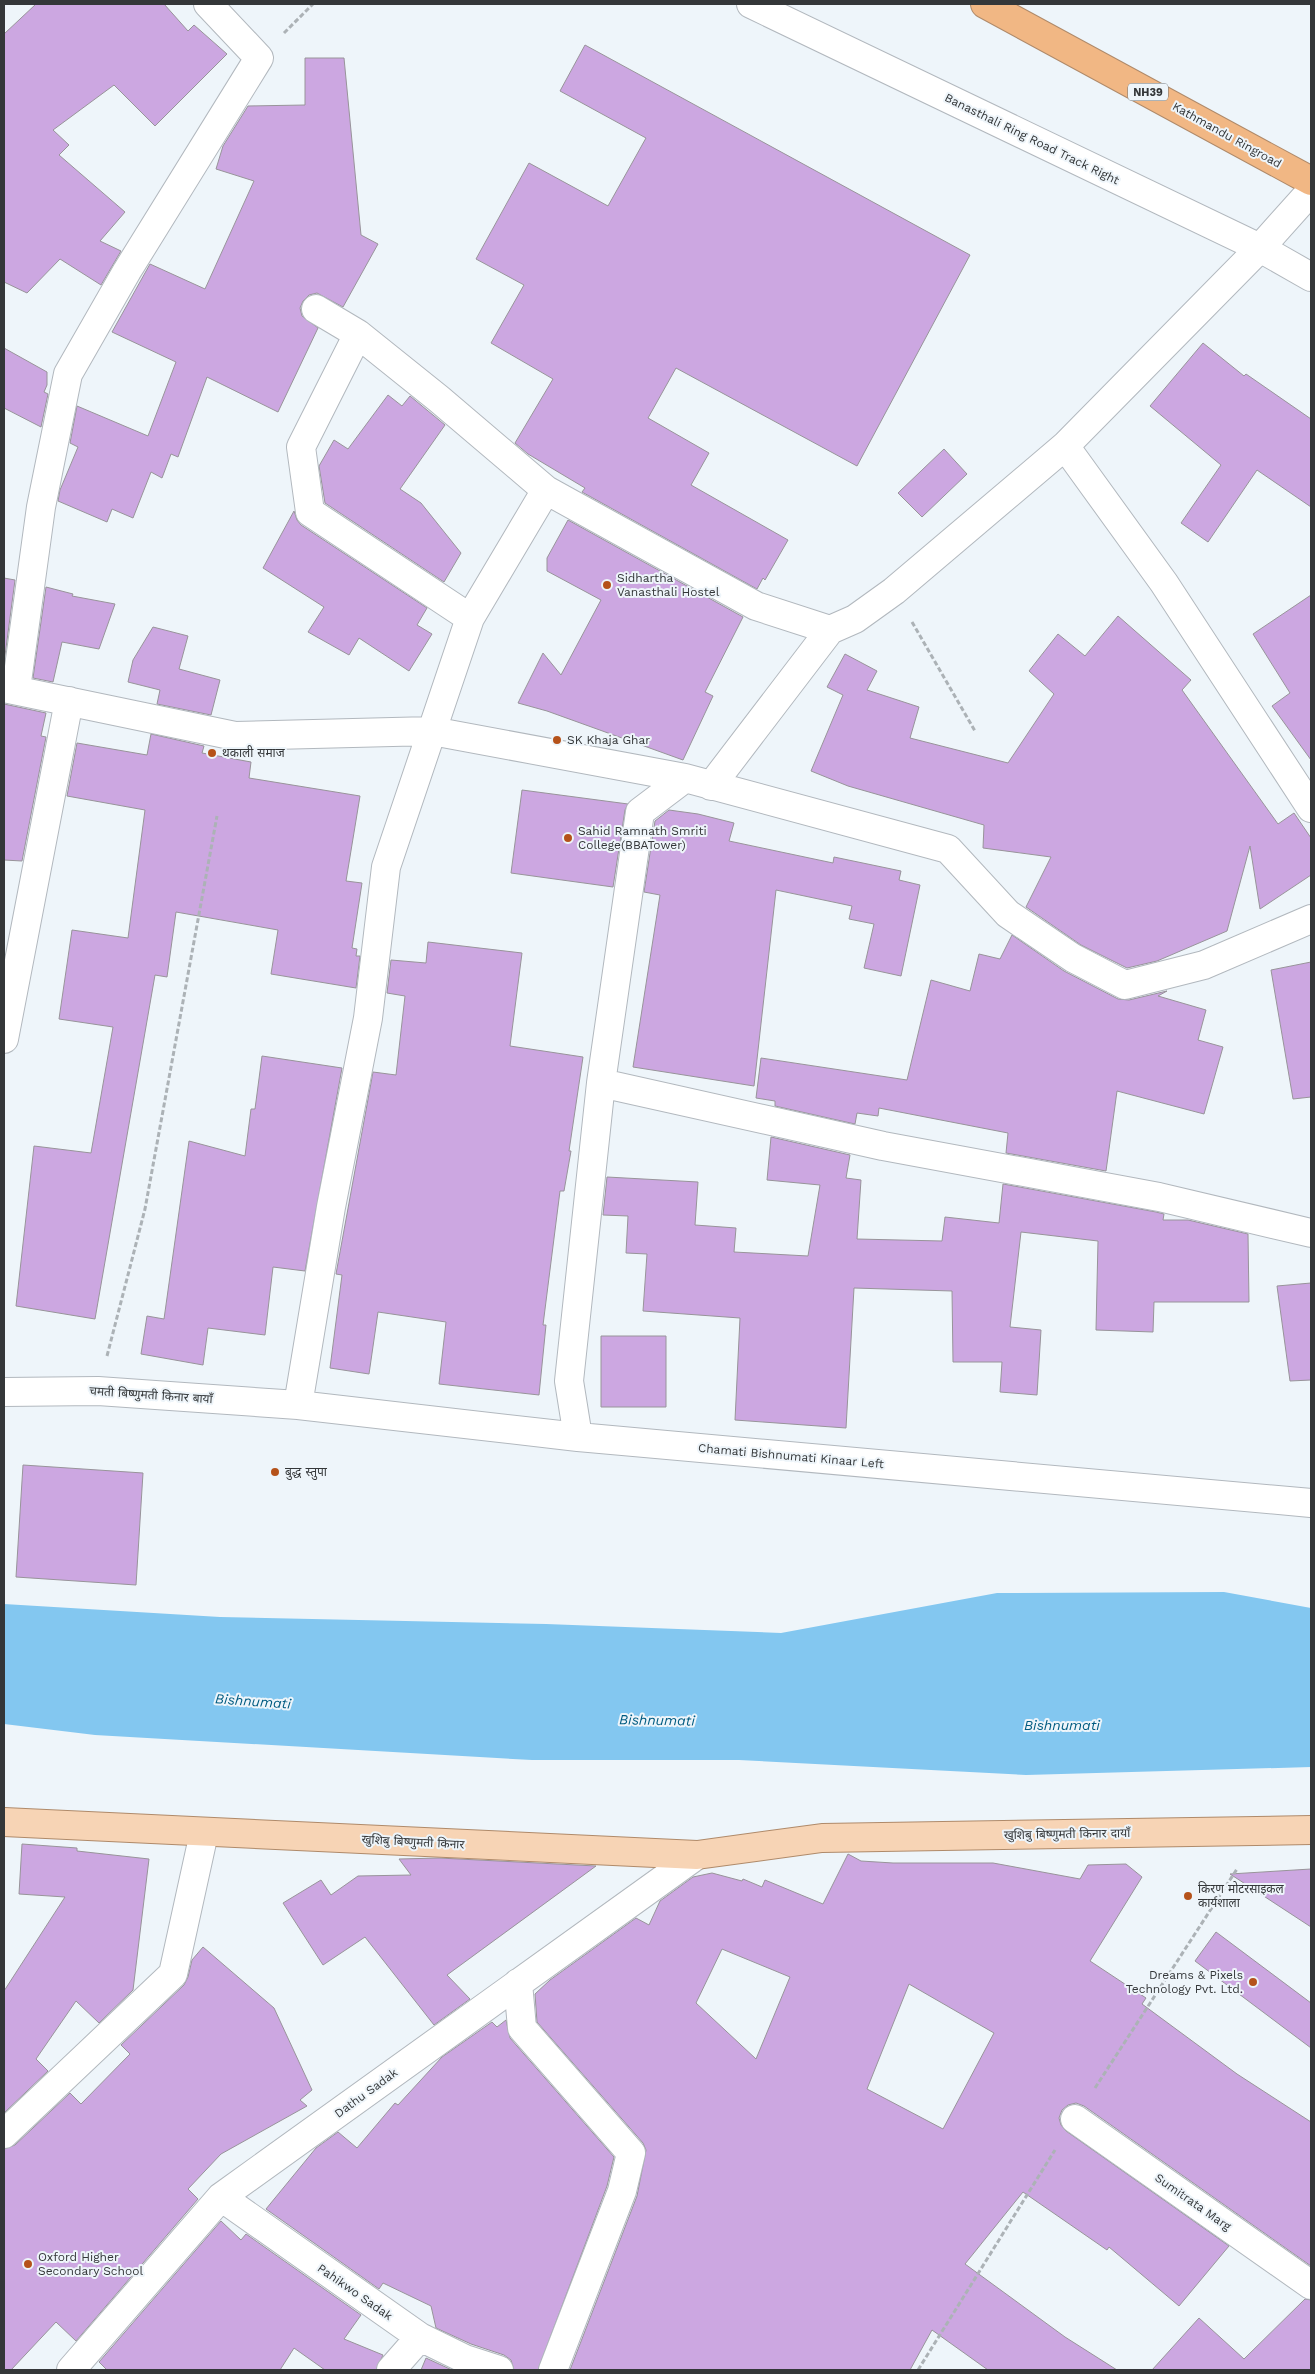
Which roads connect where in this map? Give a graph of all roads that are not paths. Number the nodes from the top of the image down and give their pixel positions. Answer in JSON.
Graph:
{"nodes":[{"id":1,"x":208,"y":4,"type":"edge"},
{"id":2,"x":751,"y":4,"type":"edge"},
{"id":3,"x":985,"y":4,"type":"edge"},
{"id":4,"x":1311,"y":181,"type":"edge"},
{"id":5,"x":1311,"y":192,"type":"edge"},
{"id":6,"x":1260,"y":248,"type":"junction"},
{"id":7,"x":1311,"y":277,"type":"edge"},
{"id":8,"x":316,"y":309,"type":"dead end"},
{"id":9,"x":358,"y":334,"type":"junction"},
{"id":10,"x":1066,"y":446,"type":"junction"},
{"id":11,"x":546,"y":490,"type":"junction"},
{"id":12,"x":470,"y":618,"type":"junction"},
{"id":13,"x":830,"y":630,"type":"junction"},
{"id":14,"x":10,"y":689,"type":"edge"},
{"id":15,"x":69,"y":701,"type":"junction"},
{"id":16,"x":432,"y":732,"type":"junction"},
{"id":17,"x":685,"y":778,"type":"junction"},
{"id":18,"x":711,"y":786,"type":"junction"},
{"id":19,"x":1311,"y":808,"type":"edge"},
{"id":20,"x":1311,"y":919,"type":"edge"},
{"id":21,"x":4,"y":1039,"type":"edge"},
{"id":22,"x":601,"y":1083,"type":"junction"},
{"id":23,"x":1311,"y":1233,"type":"edge"},
{"id":24,"x":4,"y":1392,"type":"edge"},
{"id":25,"x":298,"y":1405,"type":"junction"},
{"id":26,"x":578,"y":1437,"type":"junction"},
{"id":27,"x":1311,"y":1503,"type":"edge"},
{"id":28,"x":4,"y":1822,"type":"edge"},
{"id":29,"x":1311,"y":1830,"type":"edge"},
{"id":30,"x":204,"y":1833,"type":"junction"},
{"id":31,"x":822,"y":1838,"type":"joint"},
{"id":32,"x":697,"y":1855,"type":"junction"},
{"id":33,"x":518,"y":1983,"type":"junction"},
{"id":34,"x":1075,"y":2118,"type":"dead end"},
{"id":35,"x":4,"y":2134,"type":"edge"},
{"id":36,"x":221,"y":2197,"type":"junction"},
{"id":37,"x":1311,"y":2285,"type":"edge"},
{"id":38,"x":420,"y":2337,"type":"junction"},
{"id":39,"x":71,"y":2370,"type":"edge"},
{"id":40,"x":391,"y":2370,"type":"edge"},
{"id":41,"x":499,"y":2370,"type":"edge"},
{"id":42,"x":553,"y":2370,"type":"edge"}],
"edges":[{"from":1,"to":14,"type":"street"},
{"from":2,"to":6,"type":"street","name":"Banasthali Ring Road Track Right"},
{"from":3,"to":4,"type":"highway","name":"Kathmandu Ringroad","number":"NH39"},
{"from":5,"to":6,"type":"street"},
{"from":6,"to":7,"type":"street","name":"Banasthali Ring Road Track Right"},
{"from":6,"to":10,"type":"street"},
{"from":8,"to":9,"type":"street"},
{"from":9,"to":11,"type":"street"},
{"from":9,"to":12,"type":"street"},
{"from":10,"to":13,"type":"street"},
{"from":10,"to":19,"type":"street"},
{"from":11,"to":12,"type":"street"},
{"from":11,"to":13,"type":"street"},
{"from":12,"to":16,"type":"street"},
{"from":13,"to":18,"type":"street"},
{"from":14,"to":15,"type":"street"},
{"from":15,"to":16,"type":"street"},
{"from":15,"to":21,"type":"street"},
{"from":16,"to":17,"type":"street"},
{"from":16,"to":25,"type":"street"},
{"from":17,"to":18,"type":"street"},
{"from":17,"to":22,"type":"street"},
{"from":18,"to":20,"type":"street"},
{"from":22,"to":23,"type":"street"},
{"from":22,"to":26,"type":"street"},
{"from":24,"to":25,"type":"street","name":"चमती बिष्णुमती किनार बायाँ"},
{"from":25,"to":26,"type":"street","name":"Chamati Bishnumati Kinaar Left"},
{"from":26,"to":27,"type":"street","name":"Chamati Bishnumati Kinaar Left"},
{"from":28,"to":30,"type":"main road","name":"खुशिबु बिष्णुमती किनार"},
{"from":29,"to":31,"type":"main road","name":"खुशिबु बिष्णुमती किनार दायाँ"},
{"from":30,"to":32,"type":"main road","name":"खुशिबु बिष्णुमती किनार"},
{"from":30,"to":35,"type":"street"},
{"from":31,"to":32,"type":"main road","name":"खुशिबु बिष्णुमती किनार"},
{"from":32,"to":33,"type":"street","name":"Dathu Sadak"},
{"from":33,"to":36,"type":"street","name":"Dathu Sadak"},
{"from":33,"to":42,"type":"street"},
{"from":34,"to":37,"type":"street","name":"Sumitrata Marg"},
{"from":36,"to":38,"type":"street","name":"Pahikwo Sadak"},
{"from":36,"to":39,"type":"street","name":"Dathu Sadak"},
{"from":38,"to":40,"type":"street"},
{"from":38,"to":41,"type":"street","name":"Pahikwo Sadak"}]}
